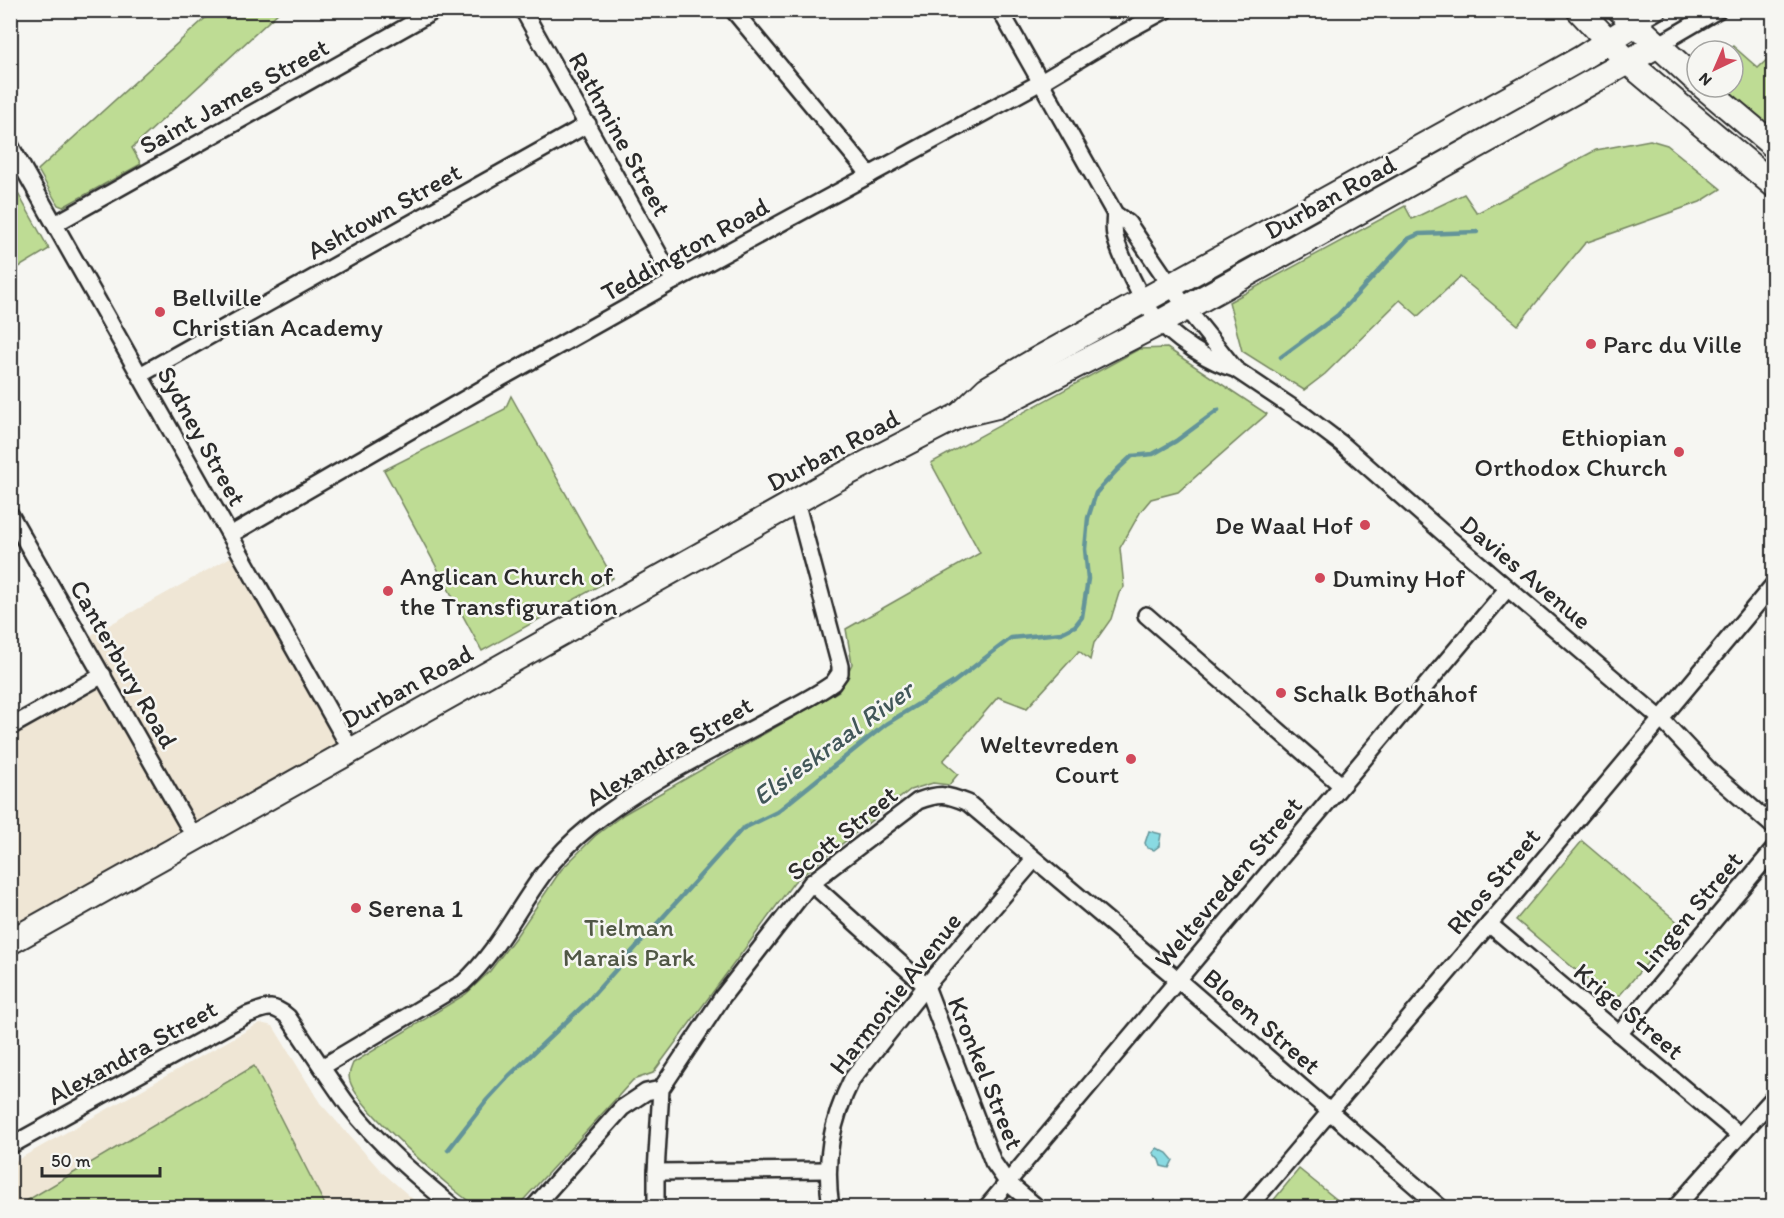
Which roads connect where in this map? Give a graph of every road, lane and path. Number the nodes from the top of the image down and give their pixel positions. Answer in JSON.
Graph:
{"nodes":[{"id":1,"x":436,"y":10,"type":"edge"},
{"id":2,"x":524,"y":10,"type":"edge"},
{"id":3,"x":734,"y":10,"type":"edge"},
{"id":4,"x":1000,"y":10,"type":"edge"},
{"id":5,"x":1166,"y":10,"type":"edge"},
{"id":6,"x":1579,"y":10,"type":"edge"},
{"id":7,"x":1659,"y":10,"type":"edge"},
{"id":8,"x":1718,"y":10,"type":"edge"},
{"id":9,"x":1628,"y":17,"type":"edge"},
{"id":10,"x":1608,"y":42,"type":"junction"},
{"id":11,"x":1658,"y":45,"type":"junction"},
{"id":12,"x":1629,"y":63,"type":"junction"},
{"id":13,"x":1685,"y":70,"type":"edge"},
{"id":14,"x":1041,"y":82,"type":"junction"},
{"id":15,"x":1718,"y":99,"type":"edge"},
{"id":16,"x":588,"y":124,"type":"junction"},
{"id":17,"x":10,"y":145,"type":"edge"},
{"id":18,"x":1773,"y":146,"type":"edge"},
{"id":19,"x":870,"y":175,"type":"junction"},
{"id":20,"x":1773,"y":184,"type":"edge"},
{"id":21,"x":1115,"y":214,"type":"junction"},
{"id":22,"x":55,"y":224,"type":"junction"},
{"id":23,"x":674,"y":281,"type":"junction"},
{"id":24,"x":1170,"y":285,"type":"junction"},
{"id":25,"x":1143,"y":300,"type":"junction"},
{"id":26,"x":1186,"y":309,"type":"junction"},
{"id":27,"x":1159,"y":323,"type":"junction"},
{"id":28,"x":1235,"y":369,"type":"junction"},
{"id":29,"x":140,"y":375,"type":"junction"},
{"id":30,"x":960,"y":415,"type":"junction"},
{"id":31,"x":796,"y":501,"type":"junction"},
{"id":32,"x":10,"y":514,"type":"edge"},
{"id":33,"x":230,"y":535,"type":"junction"},
{"id":34,"x":1773,"y":584,"type":"edge"},
{"id":35,"x":1507,"y":589,"type":"junction"},
{"id":36,"x":1146,"y":615,"type":"dead end"},
{"id":37,"x":103,"y":675,"type":"junction"},
{"id":38,"x":1661,"y":719,"type":"junction"},
{"id":39,"x":10,"y":727,"type":"edge"},
{"id":40,"x":351,"y":750,"type":"junction"},
{"id":41,"x":1341,"y":785,"type":"junction"},
{"id":42,"x":968,"y":803,"type":"joint"},
{"id":43,"x":1773,"y":827,"type":"edge"},
{"id":44,"x":195,"y":838,"type":"junction"},
{"id":45,"x":1773,"y":849,"type":"edge"},
{"id":46,"x":1034,"y":860,"type":"junction"},
{"id":47,"x":811,"y":883,"type":"junction"},
{"id":48,"x":1489,"y":924,"type":"junction"},
{"id":49,"x":10,"y":942,"type":"edge"},
{"id":50,"x":1177,"y":979,"type":"junction"},
{"id":51,"x":926,"y":986,"type":"junction"},
{"id":52,"x":1618,"y":1034,"type":"junction"},
{"id":53,"x":322,"y":1067,"type":"junction"},
{"id":54,"x":661,"y":1089,"type":"junction"},
{"id":55,"x":1773,"y":1096,"type":"edge"},
{"id":56,"x":1329,"y":1111,"type":"junction"},
{"id":57,"x":1739,"y":1135,"type":"junction"},
{"id":58,"x":10,"y":1146,"type":"edge"},
{"id":59,"x":827,"y":1170,"type":"junction"},
{"id":60,"x":656,"y":1172,"type":"junction"},
{"id":61,"x":1007,"y":1182,"type":"junction"},
{"id":62,"x":1682,"y":1205,"type":"edge"},
{"id":63,"x":455,"y":1208,"type":"edge"},
{"id":64,"x":532,"y":1208,"type":"edge"},
{"id":65,"x":656,"y":1208,"type":"edge"},
{"id":66,"x":831,"y":1208,"type":"edge"},
{"id":67,"x":986,"y":1208,"type":"edge"},
{"id":68,"x":1038,"y":1208,"type":"edge"},
{"id":69,"x":1248,"y":1208,"type":"edge"},
{"id":70,"x":1441,"y":1208,"type":"edge"}],
"edges":[{"from":1,"to":22,"type":"street","name":"Saint James Street"},
{"from":2,"to":16,"type":"street","name":"Rathmine Street"},
{"from":3,"to":19,"type":"street"},
{"from":4,"to":14,"type":"street"},
{"from":5,"to":14,"type":"street","name":"Teddington Road"},
{"from":6,"to":10,"type":"main road"},
{"from":7,"to":9,"type":"street","name":"Durban Road"},
{"from":8,"to":11,"type":"street","name":"Durban Road"},
{"from":9,"to":10,"type":"main road","name":"Durban Road"},
{"from":9,"to":11,"type":"main road"},
{"from":10,"to":12,"type":"main road"},
{"from":10,"to":24,"type":"main road","name":"Durban Road"},
{"from":11,"to":12,"type":"main road","name":"Durban Road"},
{"from":11,"to":13,"type":"main road"},
{"from":12,"to":20,"type":"main road"},
{"from":12,"to":26,"type":"main road","name":"Durban Road"},
{"from":14,"to":19,"type":"street","name":"Teddington Road"},
{"from":14,"to":21,"type":"street"},
{"from":15,"to":18,"type":"main road"},
{"from":16,"to":23,"type":"street","name":"Rathmine Street"},
{"from":16,"to":29,"type":"street","name":"Ashtown Street"},
{"from":17,"to":22,"type":"street","name":"Sydney Street"},
{"from":19,"to":23,"type":"street","name":"Teddington Road"},
{"from":21,"to":24,"type":"street","name":"Davies Avenue"},
{"from":21,"to":25,"type":"street","name":"Davies Avenue"},
{"from":22,"to":29,"type":"street","name":"Sydney Street"},
{"from":23,"to":33,"type":"street","name":"Teddington Road"},
{"from":24,"to":25,"type":"main road","name":"Durban Road"},
{"from":24,"to":26,"type":"street","name":"Davies Avenue"},
{"from":25,"to":27,"type":"street","name":"Davies Avenue"},
{"from":25,"to":30,"type":"main road","name":"Durban Road"},
{"from":26,"to":27,"type":"main road","name":"Durban Road"},
{"from":26,"to":28,"type":"street","name":"Davies Avenue"},
{"from":27,"to":28,"type":"street","name":"Davies Avenue"},
{"from":27,"to":30,"type":"main road","name":"Durban Road"},
{"from":28,"to":35,"type":"street","name":"Davies Avenue"},
{"from":29,"to":33,"type":"street","name":"Sydney Street"},
{"from":30,"to":31,"type":"main road","name":"Durban Road"},
{"from":31,"to":40,"type":"main road","name":"Durban Road"},
{"from":31,"to":53,"type":"street","name":"Alexandra Street"},
{"from":32,"to":37,"type":"street","name":"Canterbury Road"},
{"from":33,"to":40,"type":"street","name":"Sydney Street"},
{"from":34,"to":38,"type":"street","name":"Rhos Street"},
{"from":35,"to":38,"type":"street","name":"Davies Avenue"},
{"from":35,"to":41,"type":"street","name":"Weltevreden Street"},
{"from":36,"to":41,"type":"street"},
{"from":37,"to":39,"type":"street"},
{"from":37,"to":44,"type":"street","name":"Canterbury Road"},
{"from":38,"to":43,"type":"street","name":"Davies Avenue"},
{"from":38,"to":48,"type":"street","name":"Rhos Street"},
{"from":40,"to":44,"type":"main road","name":"Durban Road"},
{"from":41,"to":50,"type":"street","name":"Weltevreden Street"},
{"from":42,"to":46,"type":"street","name":"Bloem Street"},
{"from":42,"to":47,"type":"street","name":"Scott Street"},
{"from":44,"to":49,"type":"main road","name":"Durban Road"},
{"from":45,"to":52,"type":"street","name":"Lingen Street"},
{"from":46,"to":50,"type":"street","name":"Bloem Street"},
{"from":46,"to":51,"type":"street","name":"Harmonie Avenue"},
{"from":47,"to":51,"type":"street","name":"Kronkel Street"},
{"from":47,"to":54,"type":"street","name":"Scott Street"},
{"from":48,"to":52,"type":"street","name":"Krige Street"},
{"from":48,"to":56,"type":"street","name":"Rhos Street"},
{"from":50,"to":56,"type":"street","name":"Bloem Street"},
{"from":50,"to":61,"type":"street","name":"Weltevreden Street"},
{"from":51,"to":59,"type":"street","name":"Harmonie Avenue"},
{"from":51,"to":61,"type":"street","name":"Kronkel Street"},
{"from":52,"to":57,"type":"street","name":"Krige Street"},
{"from":53,"to":58,"type":"street","name":"Alexandra Street"},
{"from":53,"to":63,"type":"street"},
{"from":54,"to":60,"type":"street"},
{"from":54,"to":64,"type":"street"},
{"from":55,"to":57,"type":"street"},
{"from":56,"to":69,"type":"street","name":"Rhos Street"},
{"from":56,"to":70,"type":"street","name":"Bloem Street"},
{"from":57,"to":62,"type":"street"},
{"from":59,"to":60,"type":"street"},
{"from":59,"to":66,"type":"street","name":"Harmonie Avenue"},
{"from":60,"to":65,"type":"street"},
{"from":61,"to":67,"type":"street","name":"Weltevreden Street"},
{"from":61,"to":68,"type":"street","name":"Kronkel Street"}]}
